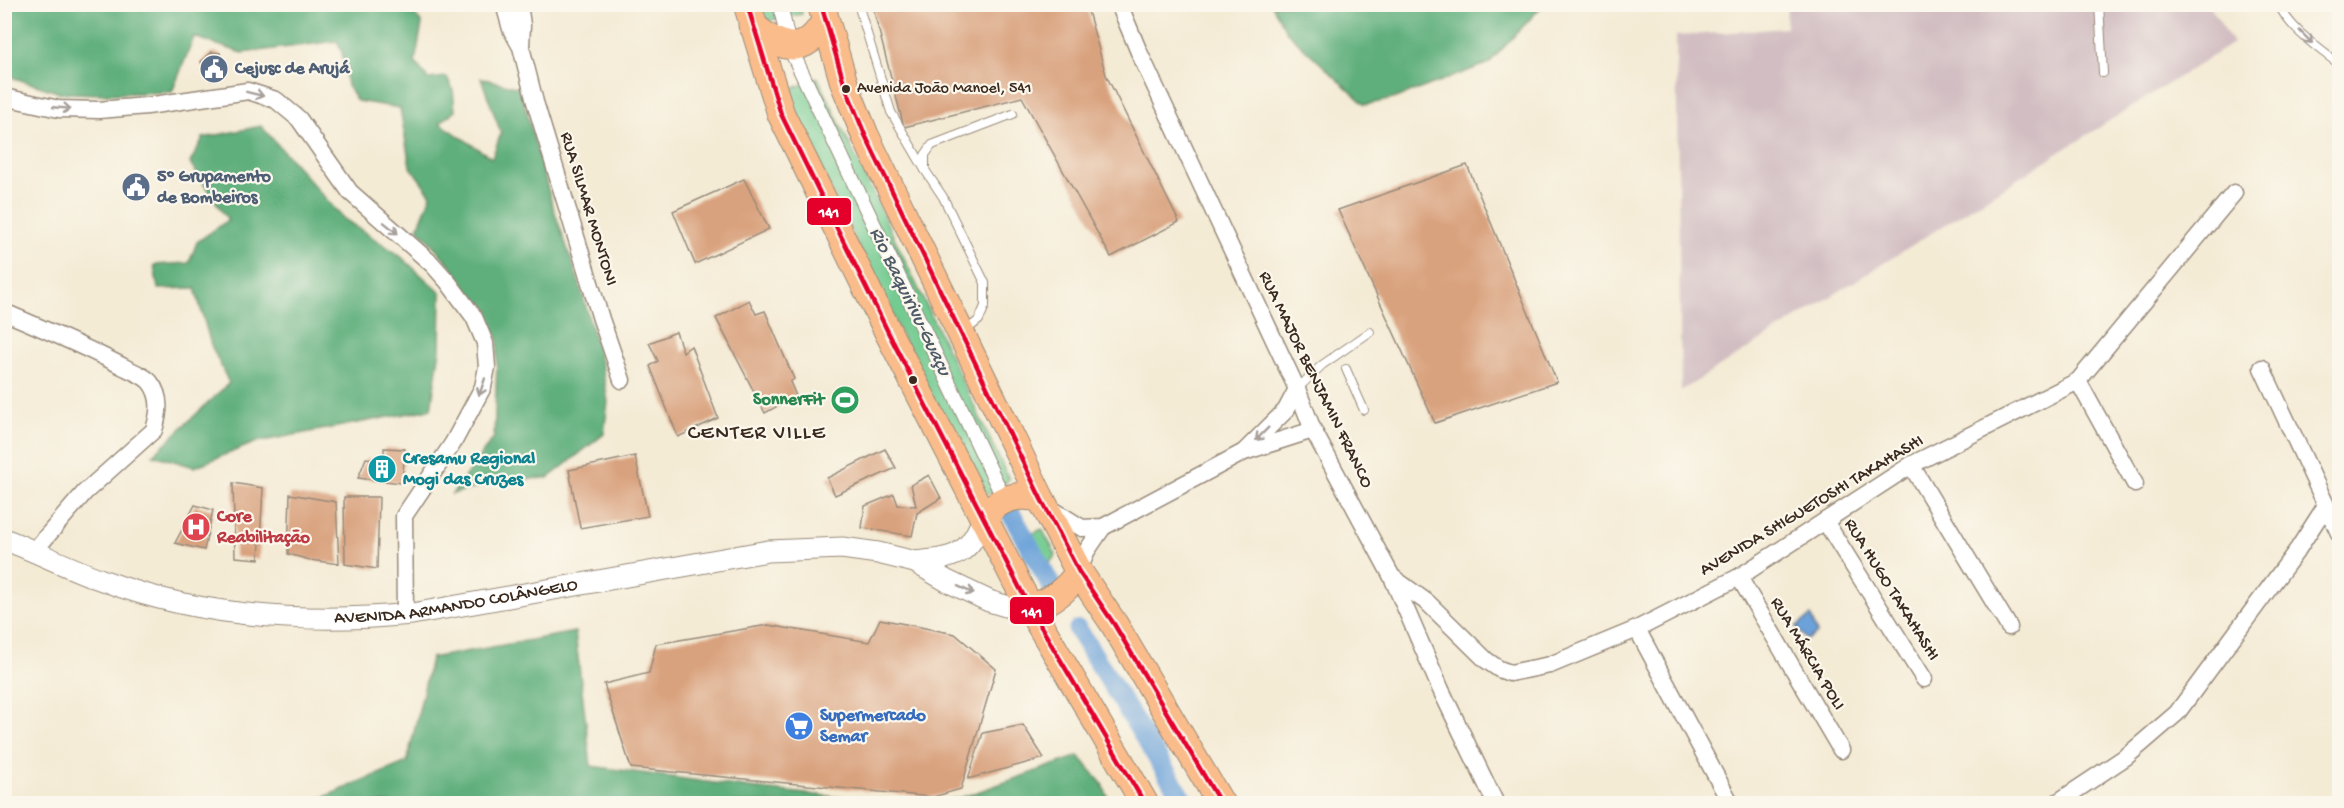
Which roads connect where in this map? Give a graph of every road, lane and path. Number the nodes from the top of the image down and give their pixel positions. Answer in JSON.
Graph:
{"nodes":[{"id":1,"x":504,"y":4,"type":"edge"},
{"id":2,"x":519,"y":4,"type":"edge"},
{"id":3,"x":780,"y":4,"type":"edge"},
{"id":4,"x":858,"y":4,"type":"edge"},
{"id":5,"x":1119,"y":4,"type":"edge"},
{"id":6,"x":2099,"y":4,"type":"edge"},
{"id":7,"x":2279,"y":4,"type":"edge"},
{"id":8,"x":823,"y":13,"type":"edge"},
{"id":9,"x":749,"y":15,"type":"edge"},
{"id":10,"x":789,"y":46,"type":"junction"},
{"id":11,"x":521,"y":47,"type":"junction"},
{"id":12,"x":2340,"y":65,"type":"edge"},
{"id":13,"x":2103,"y":73,"type":"dead end"},
{"id":14,"x":4,"y":97,"type":"edge"},
{"id":15,"x":1013,"y":114,"type":"dead end"},
{"id":16,"x":925,"y":170,"type":"junction"},
{"id":17,"x":2234,"y":193,"type":"dead end"},
{"id":18,"x":4,"y":312,"type":"edge"},
{"id":19,"x":1370,"y":332,"type":"dead end"},
{"id":20,"x":962,"y":335,"type":"junction"},
{"id":21,"x":2262,"y":368,"type":"dead end"},
{"id":22,"x":1346,"y":369,"type":"dead end"},
{"id":23,"x":622,"y":380,"type":"dead end"},
{"id":24,"x":2078,"y":381,"type":"junction"},
{"id":25,"x":1297,"y":389,"type":"junction"},
{"id":26,"x":1364,"y":410,"type":"dead end"},
{"id":27,"x":1313,"y":430,"type":"junction"},
{"id":28,"x":1244,"y":452,"type":"junction"},
{"id":29,"x":1911,"y":465,"type":"junction"},
{"id":30,"x":2135,"y":484,"type":"dead end"},
{"id":31,"x":1041,"y":499,"type":"junction"},
{"id":32,"x":1004,"y":500,"type":"junction"},
{"id":33,"x":2325,"y":507,"type":"junction"},
{"id":34,"x":984,"y":518,"type":"junction"},
{"id":35,"x":1825,"y":521,"type":"junction"},
{"id":36,"x":1103,"y":527,"type":"junction"},
{"id":37,"x":2340,"y":535,"type":"edge"},
{"id":38,"x":4,"y":539,"type":"edge"},
{"id":39,"x":34,"y":551,"type":"junction"},
{"id":40,"x":915,"y":562,"type":"junction"},
{"id":41,"x":1079,"y":572,"type":"junction"},
{"id":42,"x":1392,"y":577,"type":"junction"},
{"id":43,"x":1739,"y":577,"type":"junction"},
{"id":44,"x":1030,"y":608,"type":"junction"},
{"id":45,"x":405,"y":614,"type":"junction"},
{"id":46,"x":2009,"y":627,"type":"dead end"},
{"id":47,"x":1637,"y":629,"type":"junction"},
{"id":48,"x":1924,"y":679,"type":"dead end"},
{"id":49,"x":1841,"y":750,"type":"dead end"},
{"id":50,"x":1145,"y":804,"type":"edge"},
{"id":51,"x":1221,"y":804,"type":"edge"},
{"id":52,"x":1496,"y":804,"type":"edge"},
{"id":53,"x":1731,"y":804,"type":"edge"},
{"id":54,"x":2055,"y":804,"type":"edge"}],
"edges":[{"from":1,"to":11,"type":"street","name":"RUA SILMAR MONTONI"},
{"from":2,"to":11,"type":"street","name":"RUA SILMAR MONTONI"},
{"from":3,"to":10,"type":"street"},
{"from":4,"to":16,"type":"lane"},
{"from":5,"to":25,"type":"street","name":"RUA MAJOR BENJAMIN FRANCO"},
{"from":6,"to":13,"type":"lane"},
{"from":7,"to":12,"type":"lane","one_way":true},
{"from":8,"to":10,"type":"main road"},
{"from":8,"to":20,"type":"main road"},
{"from":9,"to":10,"type":"main road"},
{"from":9,"to":34,"type":"main road"},
{"from":10,"to":32,"type":"street"},
{"from":11,"to":23,"type":"street","name":"RUA SILMAR MONTONI"},
{"from":14,"to":45,"type":"street","one_way":true},
{"from":15,"to":16,"type":"lane"},
{"from":16,"to":20,"type":"lane"},
{"from":17,"to":24,"type":"street","name":"AVENIDA SHIGUETOSHI TAKAHASHI"},
{"from":18,"to":39,"type":"street"},
{"from":19,"to":25,"type":"lane"},
{"from":20,"to":31,"type":"main road"},
{"from":21,"to":33,"type":"street"},
{"from":22,"to":26,"type":"lane"},
{"from":24,"to":29,"type":"street","name":"AVENIDA SHIGUETOSHI TAKAHASHI"},
{"from":24,"to":30,"type":"street"},
{"from":25,"to":27,"type":"street","name":"RUA MAJOR BENJAMIN FRANCO"},
{"from":25,"to":28,"type":"street","one_way":true},
{"from":27,"to":28,"type":"street"},
{"from":27,"to":42,"type":"street","name":"RUA MAJOR BENJAMIN FRANCO"},
{"from":28,"to":36,"type":"street"},
{"from":29,"to":35,"type":"street","name":"AVENIDA SHIGUETOSHI TAKAHASHI"},
{"from":29,"to":46,"type":"street"},
{"from":31,"to":32,"type":"main road"},
{"from":31,"to":36,"type":"street"},
{"from":31,"to":41,"type":"main road"},
{"from":32,"to":34,"type":"main road"},
{"from":33,"to":37,"type":"street"},
{"from":33,"to":54,"type":"street"},
{"from":34,"to":40,"type":"street"},
{"from":34,"to":44,"type":"main road"},
{"from":35,"to":43,"type":"street","name":"AVENIDA SHIGUETOSHI TAKAHASHI"},
{"from":35,"to":48,"type":"street","name":"RUA HUGO TAKAHASHI"},
{"from":36,"to":41,"type":"street"},
{"from":38,"to":39,"type":"street","name":"AVENIDA ARMANDO COLÂNGELO"},
{"from":39,"to":45,"type":"street","name":"AVENIDA ARMANDO COLÂNGELO"},
{"from":40,"to":44,"type":"street","one_way":true},
{"from":40,"to":45,"type":"street","name":"AVENIDA ARMANDO COLÂNGELO"},
{"from":41,"to":44,"type":"main road"},
{"from":41,"to":51,"type":"main road"},
{"from":42,"to":47,"type":"street","name":"AVENIDA SHIGUETOSHI TAKAHASHI"},
{"from":42,"to":52,"type":"street","name":"RUA MAJOR BENJAMIN FRANCO"},
{"from":43,"to":47,"type":"street","name":"AVENIDA SHIGUETOSHI TAKAHASHI"},
{"from":43,"to":49,"type":"street","name":"RUA MÁRCIA POLI"},
{"from":44,"to":50,"type":"main road"},
{"from":47,"to":53,"type":"street"}]}
